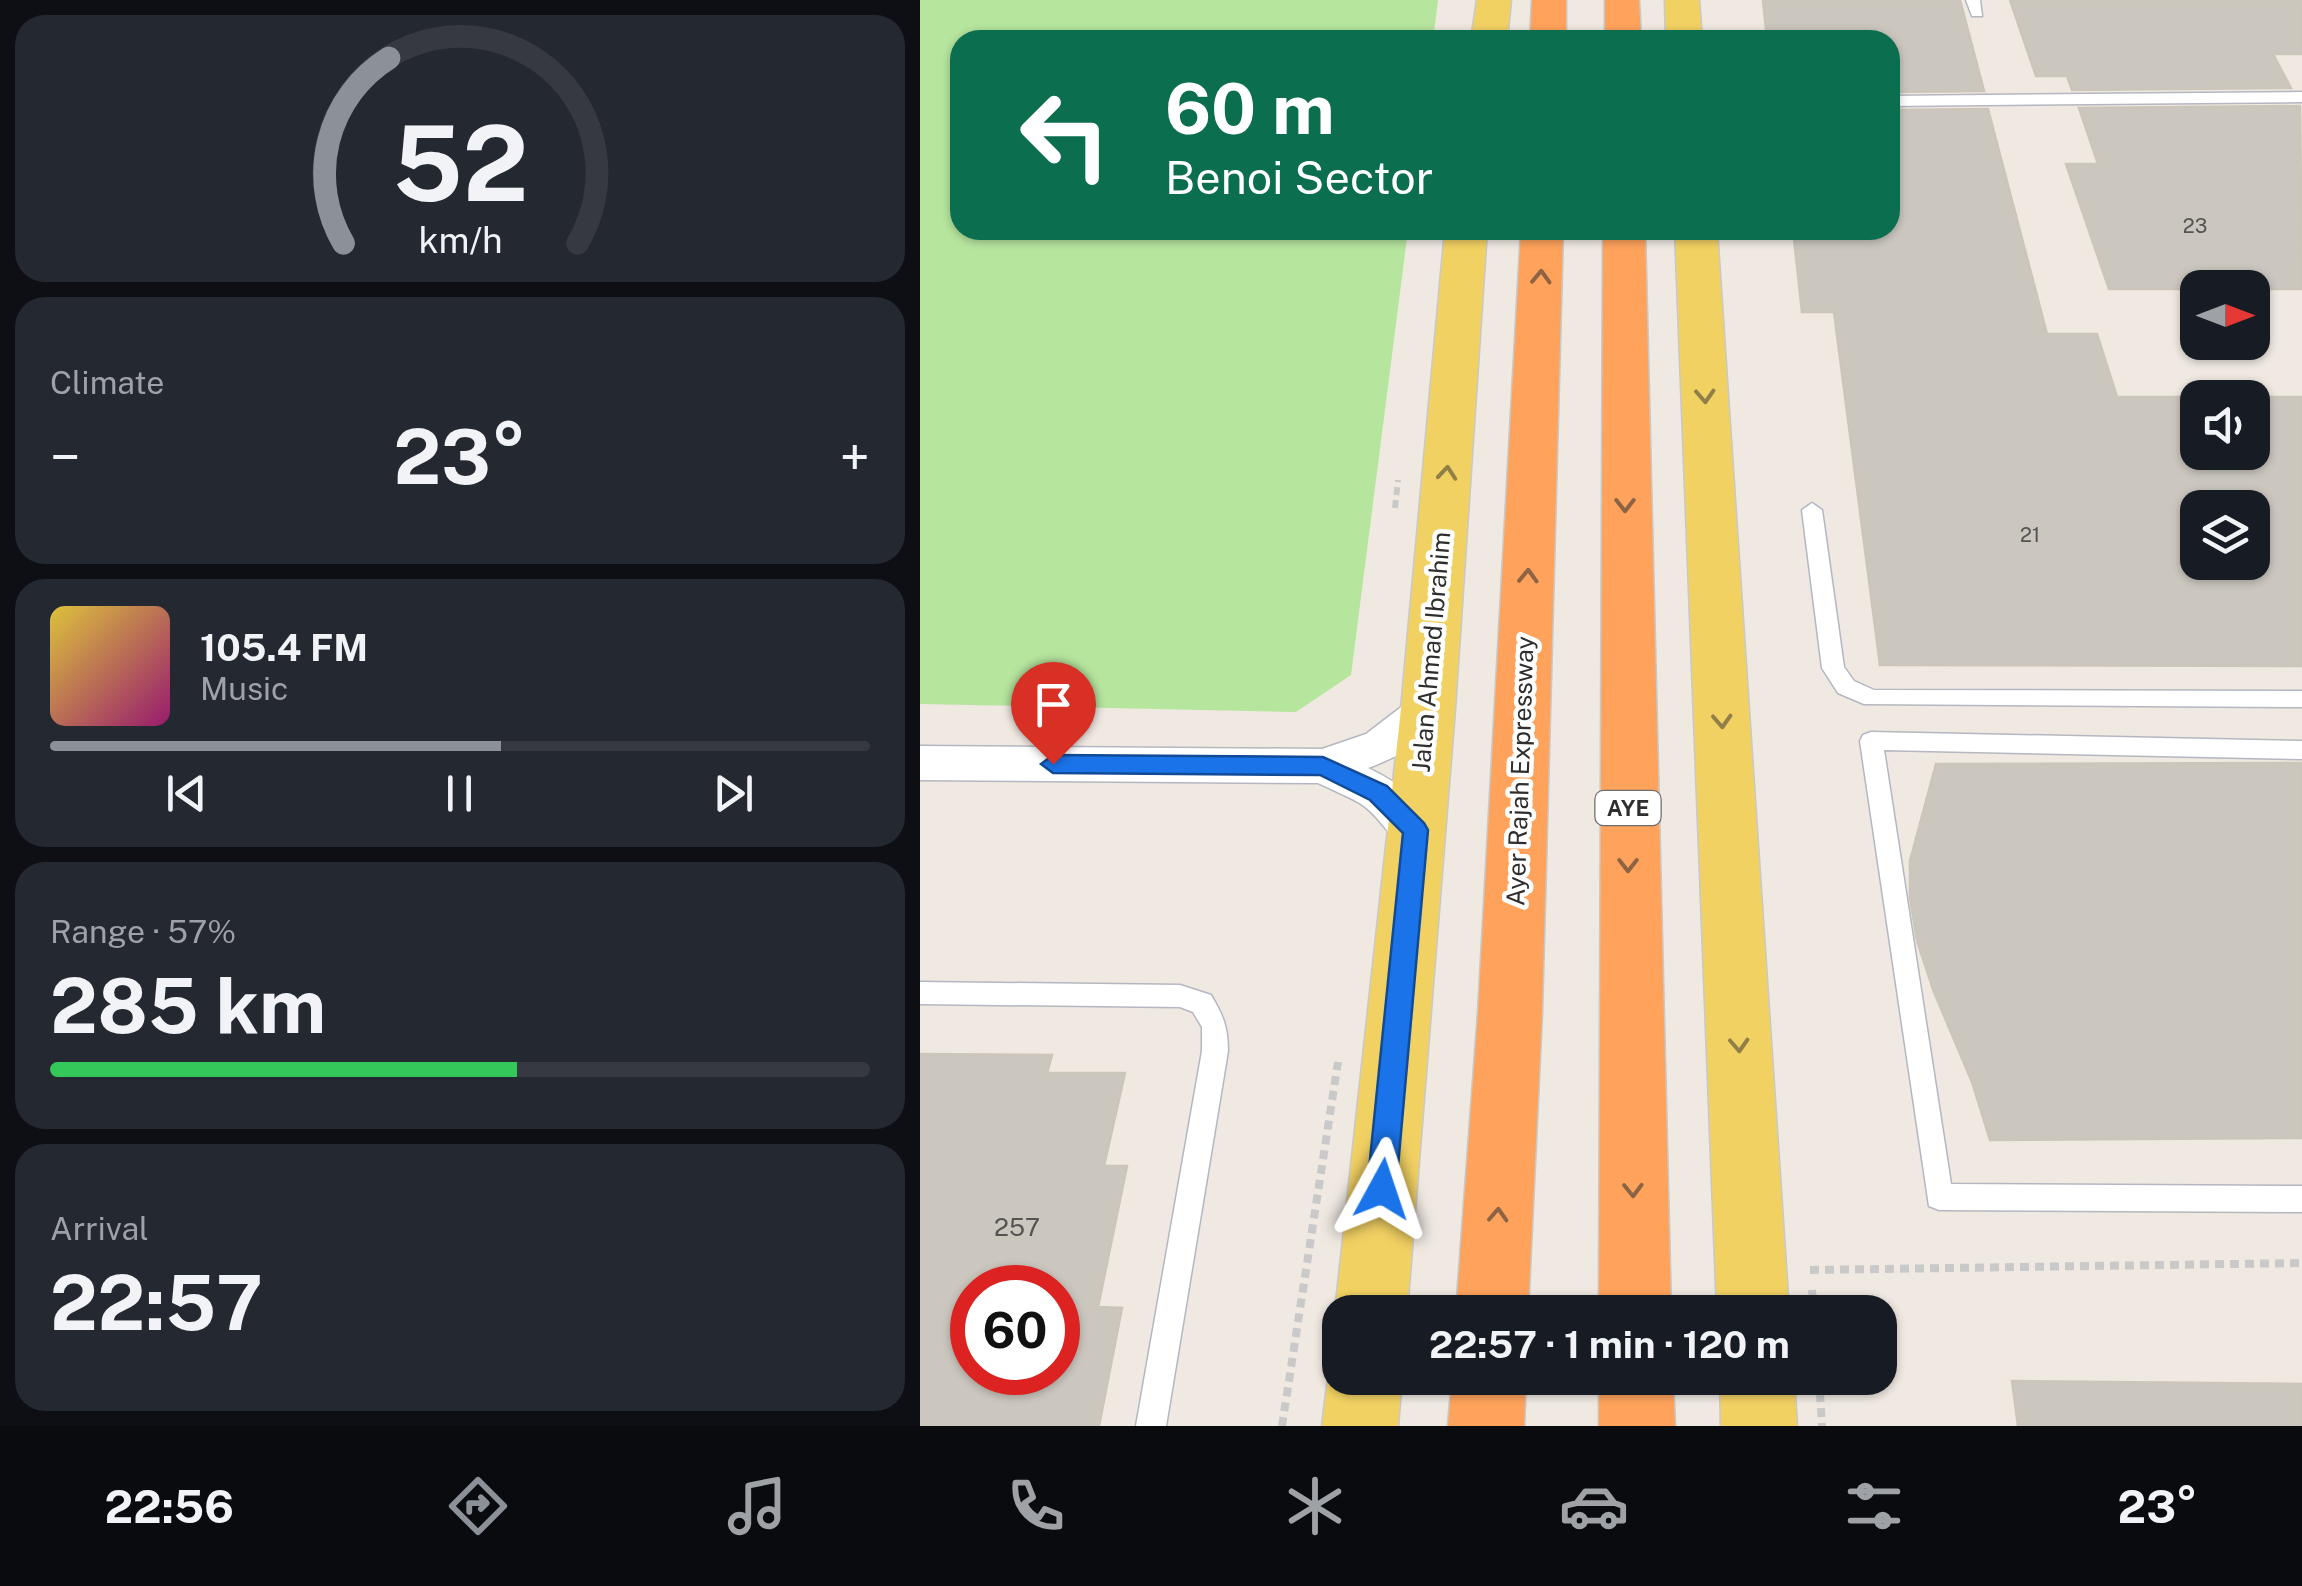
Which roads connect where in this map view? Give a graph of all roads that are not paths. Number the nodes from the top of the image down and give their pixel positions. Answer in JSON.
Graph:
{"nodes":[{"id":1,"x":1494,"y":0,"type":"edge"},
{"id":2,"x":1549,"y":0,"type":"edge"},
{"id":3,"x":1622,"y":0,"type":"edge"},
{"id":4,"x":1682,"y":0,"type":"edge"},
{"id":5,"x":1490,"y":30,"type":"edge"},
{"id":6,"x":1548,"y":30,"type":"edge"},
{"id":7,"x":1622,"y":30,"type":"edge"},
{"id":8,"x":1684,"y":30,"type":"edge"},
{"id":9,"x":2302,"y":97,"type":"edge"},
{"id":10,"x":1900,"y":101,"type":"edge"},
{"id":11,"x":1465,"y":240,"type":"edge"},
{"id":12,"x":1542,"y":240,"type":"edge"},
{"id":13,"x":1624,"y":240,"type":"edge"},
{"id":14,"x":1697,"y":240,"type":"edge"},
{"id":15,"x":1812,"y":510,"type":"dead end"},
{"id":16,"x":2302,"y":700,"type":"edge"},
{"id":17,"x":1428,"y":710,"type":"junction"},
{"id":18,"x":2302,"y":750,"type":"edge"},
{"id":19,"x":920,"y":763,"type":"edge"},
{"id":20,"x":1323,"y":766,"type":"junction"},
{"id":21,"x":1416,"y":830,"type":"junction"},
{"id":22,"x":920,"y":992,"type":"edge"},
{"id":23,"x":2302,"y":1198,"type":"edge"},
{"id":24,"x":1372,"y":1295,"type":"edge"},
{"id":25,"x":1493,"y":1295,"type":"edge"},
{"id":26,"x":1635,"y":1295,"type":"edge"},
{"id":27,"x":1752,"y":1295,"type":"edge"},
{"id":28,"x":1363,"y":1395,"type":"edge"},
{"id":29,"x":1488,"y":1395,"type":"edge"},
{"id":30,"x":1636,"y":1395,"type":"edge"},
{"id":31,"x":1758,"y":1395,"type":"edge"},
{"id":32,"x":1151,"y":1426,"type":"edge"},
{"id":33,"x":1360,"y":1426,"type":"edge"},
{"id":34,"x":1486,"y":1426,"type":"edge"},
{"id":35,"x":1637,"y":1426,"type":"edge"},
{"id":36,"x":1759,"y":1426,"type":"edge"}],
"edges":[{"from":1,"to":5,"type":"main road"},
{"from":2,"to":6,"type":"highway"},
{"from":3,"to":7,"type":"highway"},
{"from":4,"to":8,"type":"main road"},
{"from":9,"to":10,"type":"lane"},
{"from":17,"to":11,"type":"main road","name":"Jalan Ahmad Ibrahim","one_way":true},
{"from":25,"to":12,"type":"highway","name":"Ayer Rajah Expressway","one_way":true},
{"from":13,"to":26,"type":"highway","number":"AYE","one_way":true},
{"from":14,"to":27,"type":"main road","one_way":true},
{"from":15,"to":16,"type":"lane"},
{"from":17,"to":20,"type":"street"},
{"from":17,"to":21,"type":"main road","name":"Jalan Ahmad Ibrahim"},
{"from":18,"to":23,"type":"lane"},
{"from":19,"to":20,"type":"street"},
{"from":20,"to":21,"type":"street"},
{"from":21,"to":24,"type":"main road","name":"Jalan Ahmad Ibrahim"},
{"from":22,"to":32,"type":"lane"},
{"from":28,"to":33,"type":"main road"},
{"from":29,"to":34,"type":"highway"},
{"from":30,"to":35,"type":"highway"},
{"from":31,"to":36,"type":"main road"}]}
